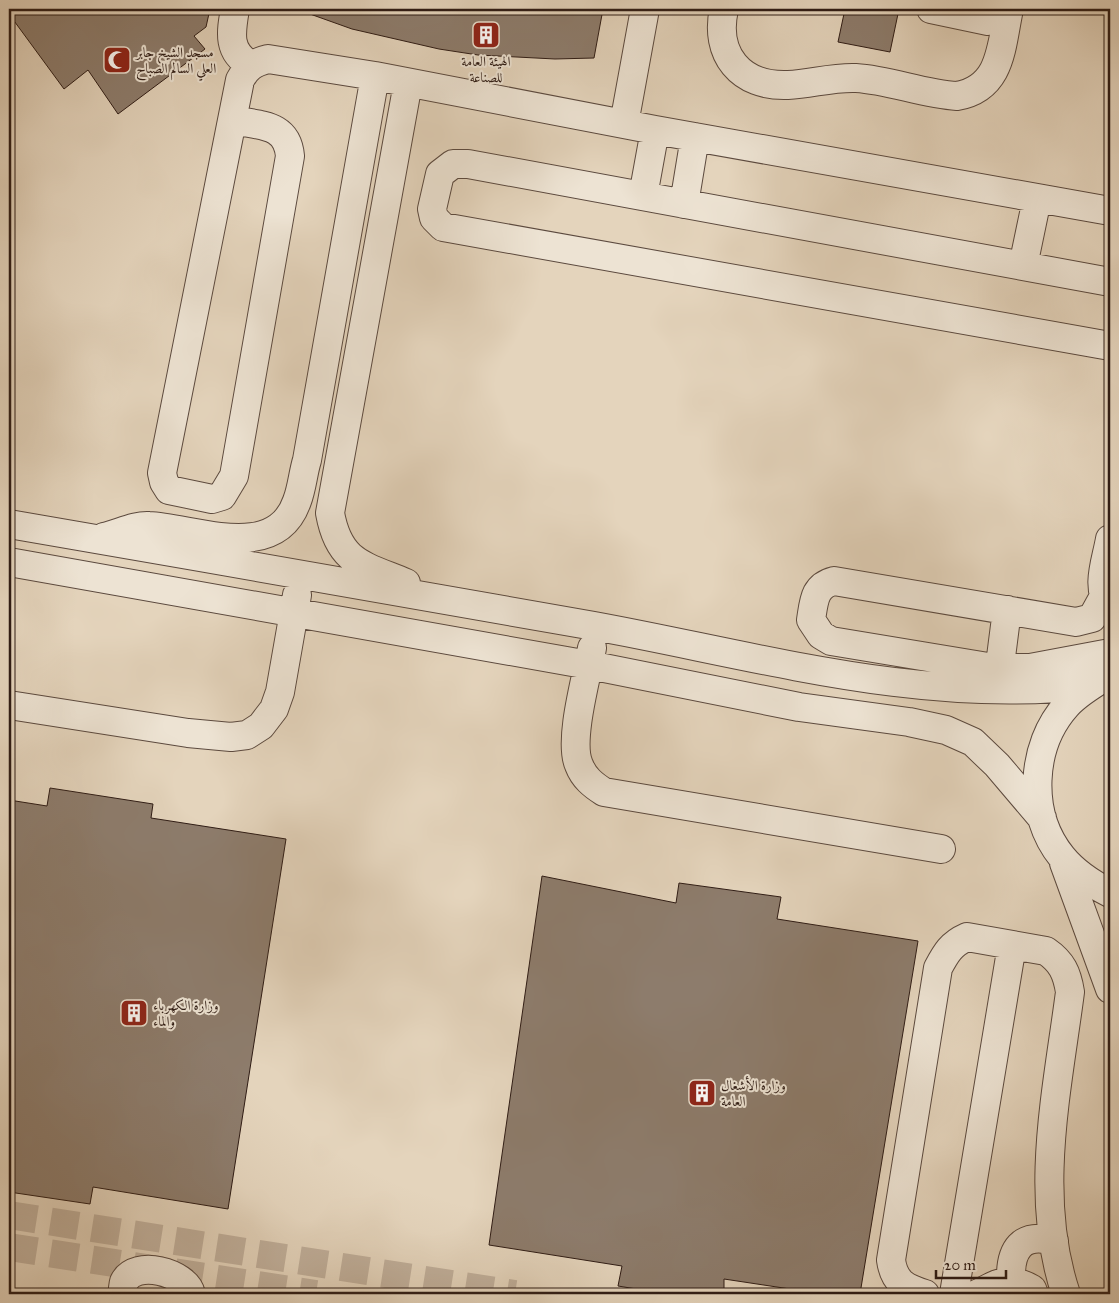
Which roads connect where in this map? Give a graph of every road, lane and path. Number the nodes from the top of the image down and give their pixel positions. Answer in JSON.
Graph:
{"nodes":[{"id":1,"x":235,"y":9,"type":"edge"},
{"id":2,"x":645,"y":9,"type":"edge"},
{"id":3,"x":724,"y":9,"type":"edge"},
{"id":4,"x":931,"y":9,"type":"edge"},
{"id":5,"x":1009,"y":9,"type":"edge"},
{"id":6,"x":252,"y":65,"type":"junction"},
{"id":7,"x":375,"y":76,"type":"junction"},
{"id":8,"x":408,"y":83,"type":"junction"},
{"id":9,"x":233,"y":120,"type":"junction"},
{"id":10,"x":624,"y":124,"type":"junction"},
{"id":11,"x":655,"y":130,"type":"junction"},
{"id":12,"x":695,"y":137,"type":"junction"},
{"id":13,"x":643,"y":196,"type":"junction"},
{"id":14,"x":1037,"y":199,"type":"junction"},
{"id":15,"x":684,"y":204,"type":"junction"},
{"id":16,"x":1110,"y":212,"type":"edge"},
{"id":17,"x":1023,"y":266,"type":"junction"},
{"id":18,"x":1110,"y":282,"type":"edge"},
{"id":19,"x":1110,"y":346,"type":"edge"},
{"id":20,"x":9,"y":524,"type":"edge"},
{"id":21,"x":97,"y":539,"type":"junction"},
{"id":22,"x":1110,"y":539,"type":"edge"},
{"id":23,"x":9,"y":562,"type":"edge"},
{"id":24,"x":301,"y":575,"type":"junction"},
{"id":25,"x":453,"y":603,"type":"junction"},
{"id":26,"x":1107,"y":603,"type":"edge"},
{"id":27,"x":1007,"y":610,"type":"junction"},
{"id":28,"x":294,"y":612,"type":"junction"},
{"id":29,"x":595,"y":626,"type":"junction"},
{"id":30,"x":1110,"y":653,"type":"edge"},
{"id":31,"x":589,"y":665,"type":"junction"},
{"id":32,"x":994,"y":668,"type":"junction"},
{"id":33,"x":1100,"y":680,"type":"edge"},
{"id":34,"x":9,"y":705,"type":"edge"},
{"id":35,"x":1042,"y":818,"type":"junction"},
{"id":36,"x":941,"y":849,"type":"dead end"},
{"id":37,"x":1062,"y":857,"type":"junction"},
{"id":38,"x":1110,"y":893,"type":"edge"},
{"id":39,"x":1012,"y":945,"type":"junction"},
{"id":40,"x":1110,"y":989,"type":"edge"},
{"id":41,"x":1054,"y":1242,"type":"junction"},
{"id":42,"x":1011,"y":1280,"type":"junction"},
{"id":43,"x":122,"y":1294,"type":"edge"},
{"id":44,"x":191,"y":1294,"type":"edge"},
{"id":45,"x":925,"y":1294,"type":"edge"},
{"id":46,"x":954,"y":1294,"type":"edge"},
{"id":47,"x":977,"y":1294,"type":"edge"},
{"id":48,"x":1034,"y":1294,"type":"edge"},
{"id":49,"x":1066,"y":1294,"type":"edge"}],
"edges":[{"from":1,"to":6,"type":"street"},
{"from":2,"to":10,"type":"street"},
{"from":3,"to":5,"type":"street"},
{"from":4,"to":5,"type":"street"},
{"from":6,"to":7,"type":"street"},
{"from":6,"to":9,"type":"street"},
{"from":7,"to":8,"type":"street"},
{"from":7,"to":21,"type":"street"},
{"from":8,"to":10,"type":"street"},
{"from":8,"to":25,"type":"street"},
{"from":9,"to":9,"type":"street"},
{"from":10,"to":11,"type":"street"},
{"from":11,"to":12,"type":"street"},
{"from":11,"to":13,"type":"street"},
{"from":12,"to":14,"type":"street"},
{"from":12,"to":15,"type":"street"},
{"from":13,"to":15,"type":"street"},
{"from":13,"to":19,"type":"street"},
{"from":14,"to":16,"type":"street"},
{"from":14,"to":17,"type":"street"},
{"from":15,"to":17,"type":"street"},
{"from":17,"to":18,"type":"street"},
{"from":20,"to":21,"type":"street"},
{"from":21,"to":24,"type":"street"},
{"from":22,"to":26,"type":"street"},
{"from":23,"to":28,"type":"street"},
{"from":24,"to":25,"type":"street"},
{"from":24,"to":28,"type":"street"},
{"from":25,"to":29,"type":"street"},
{"from":26,"to":27,"type":"street"},
{"from":27,"to":32,"type":"street"},
{"from":27,"to":32,"type":"street"},
{"from":28,"to":31,"type":"street"},
{"from":28,"to":34,"type":"street"},
{"from":29,"to":31,"type":"street"},
{"from":29,"to":33,"type":"street"},
{"from":30,"to":32,"type":"street"},
{"from":31,"to":35,"type":"street"},
{"from":31,"to":36,"type":"street"},
{"from":33,"to":35,"type":"street"},
{"from":35,"to":37,"type":"street"},
{"from":37,"to":38,"type":"street"},
{"from":37,"to":40,"type":"street"},
{"from":39,"to":41,"type":"street"},
{"from":39,"to":45,"type":"street"},
{"from":39,"to":46,"type":"street"},
{"from":41,"to":42,"type":"street"},
{"from":41,"to":49,"type":"street"},
{"from":42,"to":47,"type":"street"},
{"from":42,"to":48,"type":"street"},
{"from":43,"to":44,"type":"street"}]}
